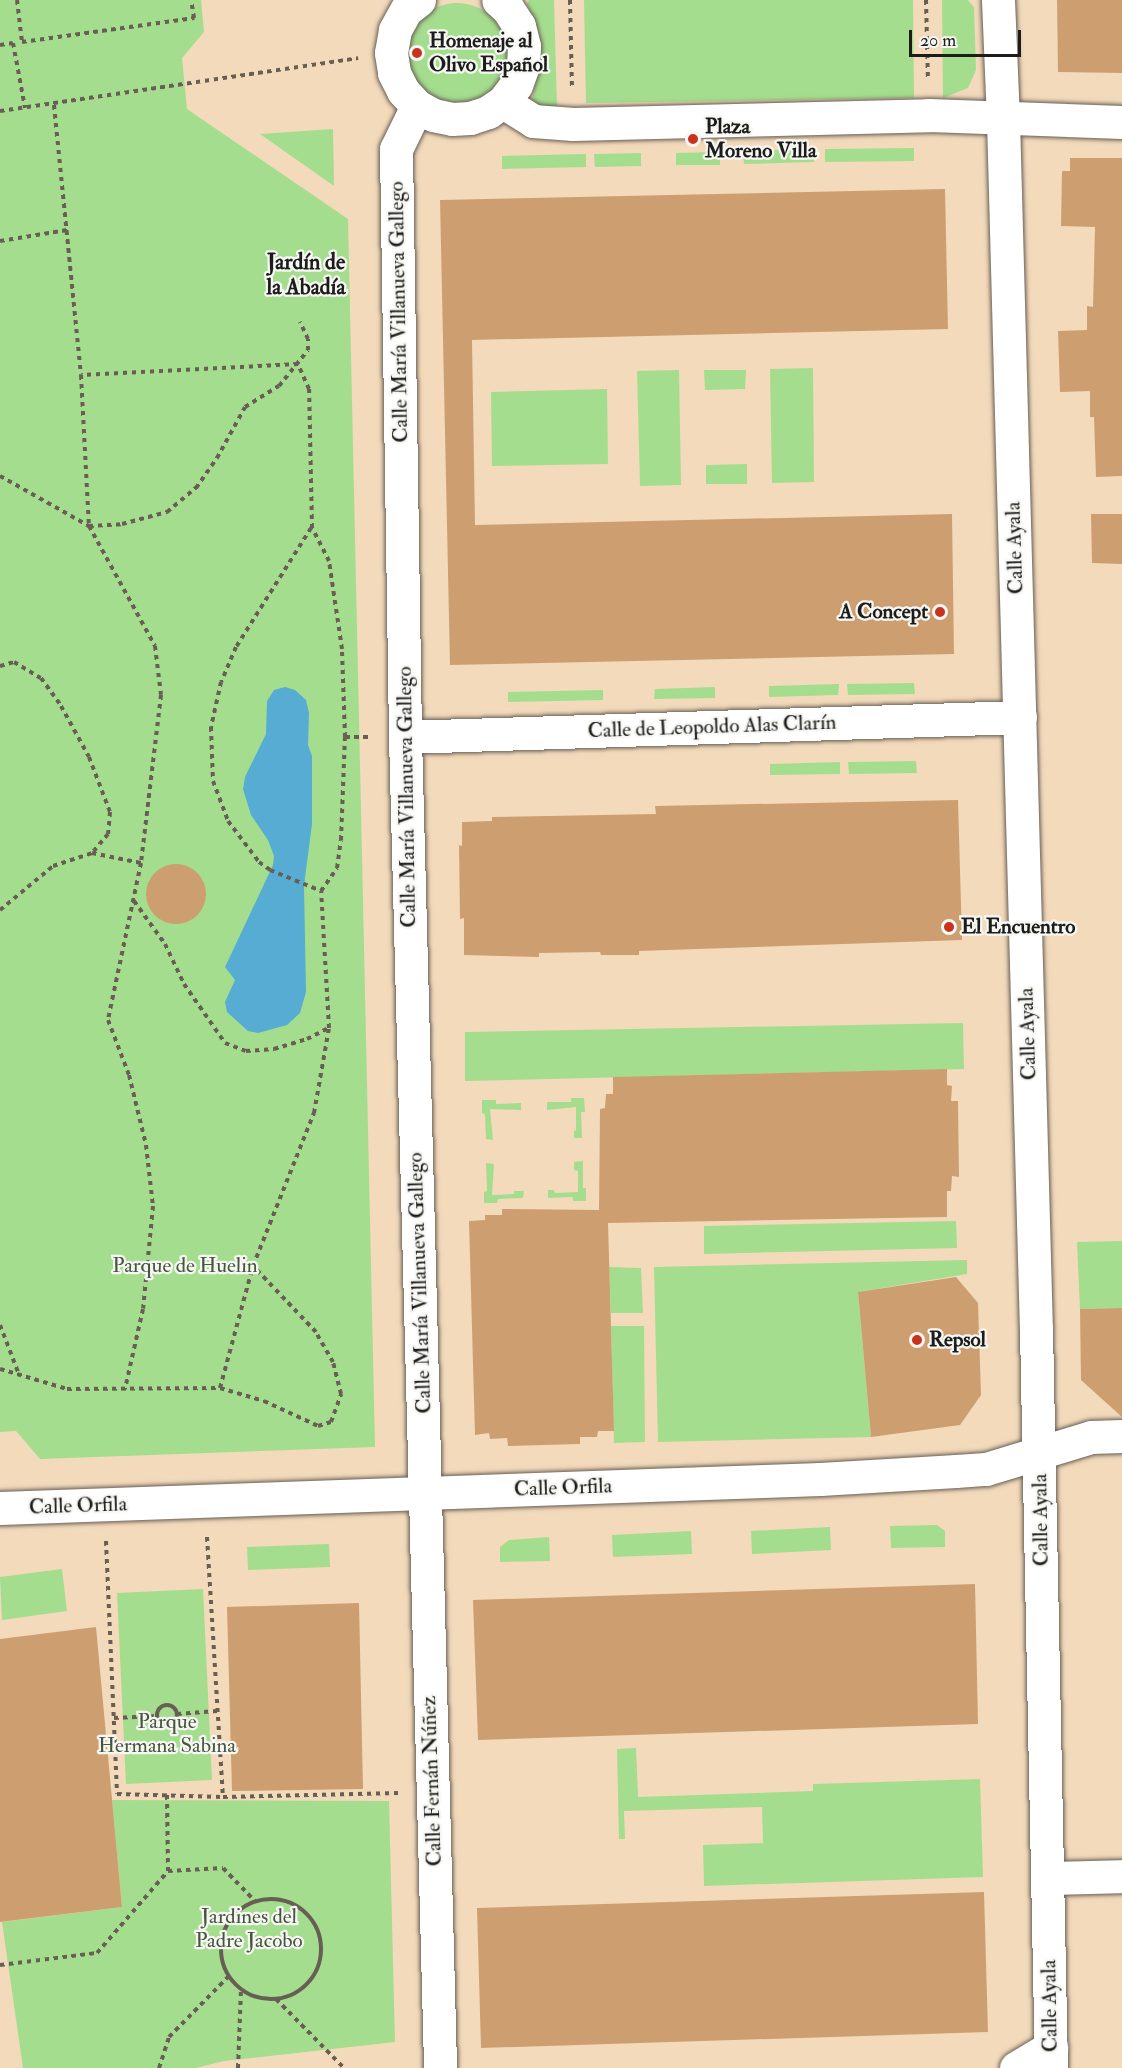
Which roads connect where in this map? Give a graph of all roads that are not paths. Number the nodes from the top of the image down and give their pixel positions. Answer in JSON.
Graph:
{"nodes":[{"id":1,"x":419,"y":0,"type":"edge"},
{"id":2,"x":498,"y":0,"type":"edge"},
{"id":3,"x":998,"y":0,"type":"edge"},
{"id":4,"x":504,"y":102,"type":"junction"},
{"id":5,"x":417,"y":106,"type":"junction"},
{"id":6,"x":1004,"y":120,"type":"junction"},
{"id":7,"x":1122,"y":122,"type":"edge"},
{"id":8,"x":1020,"y":717,"type":"junction"},
{"id":9,"x":405,"y":737,"type":"junction"},
{"id":10,"x":1122,"y":1436,"type":"edge"},
{"id":11,"x":1039,"y":1452,"type":"junction"},
{"id":12,"x":425,"y":1494,"type":"junction"},
{"id":13,"x":0,"y":1508,"type":"edge"},
{"id":14,"x":1122,"y":1876,"type":"edge"},
{"id":15,"x":1048,"y":1878,"type":"junction"},
{"id":16,"x":1051,"y":2058,"type":"edge"},
{"id":17,"x":440,"y":2068,"type":"edge"},
{"id":18,"x":1016,"y":2068,"type":"edge"}],
"edges":[{"from":1,"to":5,"type":"street"},
{"from":2,"to":4,"type":"street"},
{"from":3,"to":6,"type":"street","name":"Calle Ayala"},
{"from":4,"to":5,"type":"street"},
{"from":4,"to":6,"type":"street"},
{"from":5,"to":9,"type":"street","name":"Calle María Villanueva Gallego"},
{"from":6,"to":7,"type":"street"},
{"from":6,"to":8,"type":"street","name":"Calle Ayala"},
{"from":8,"to":9,"type":"street","name":"Calle de Leopoldo Alas Clarín"},
{"from":8,"to":11,"type":"street","name":"Calle Ayala"},
{"from":9,"to":12,"type":"street","name":"Calle María Villanueva Gallego"},
{"from":10,"to":11,"type":"street","name":"Calle Orfila"},
{"from":11,"to":12,"type":"street","name":"Calle Orfila"},
{"from":11,"to":15,"type":"street","name":"Calle Ayala"},
{"from":12,"to":13,"type":"street","name":"Calle Orfila"},
{"from":12,"to":17,"type":"street","name":"Calle Fernán Núñez"},
{"from":14,"to":15,"type":"street"},
{"from":15,"to":16,"type":"street","name":"Calle Ayala"},
{"from":16,"to":18,"type":"street"}]}
